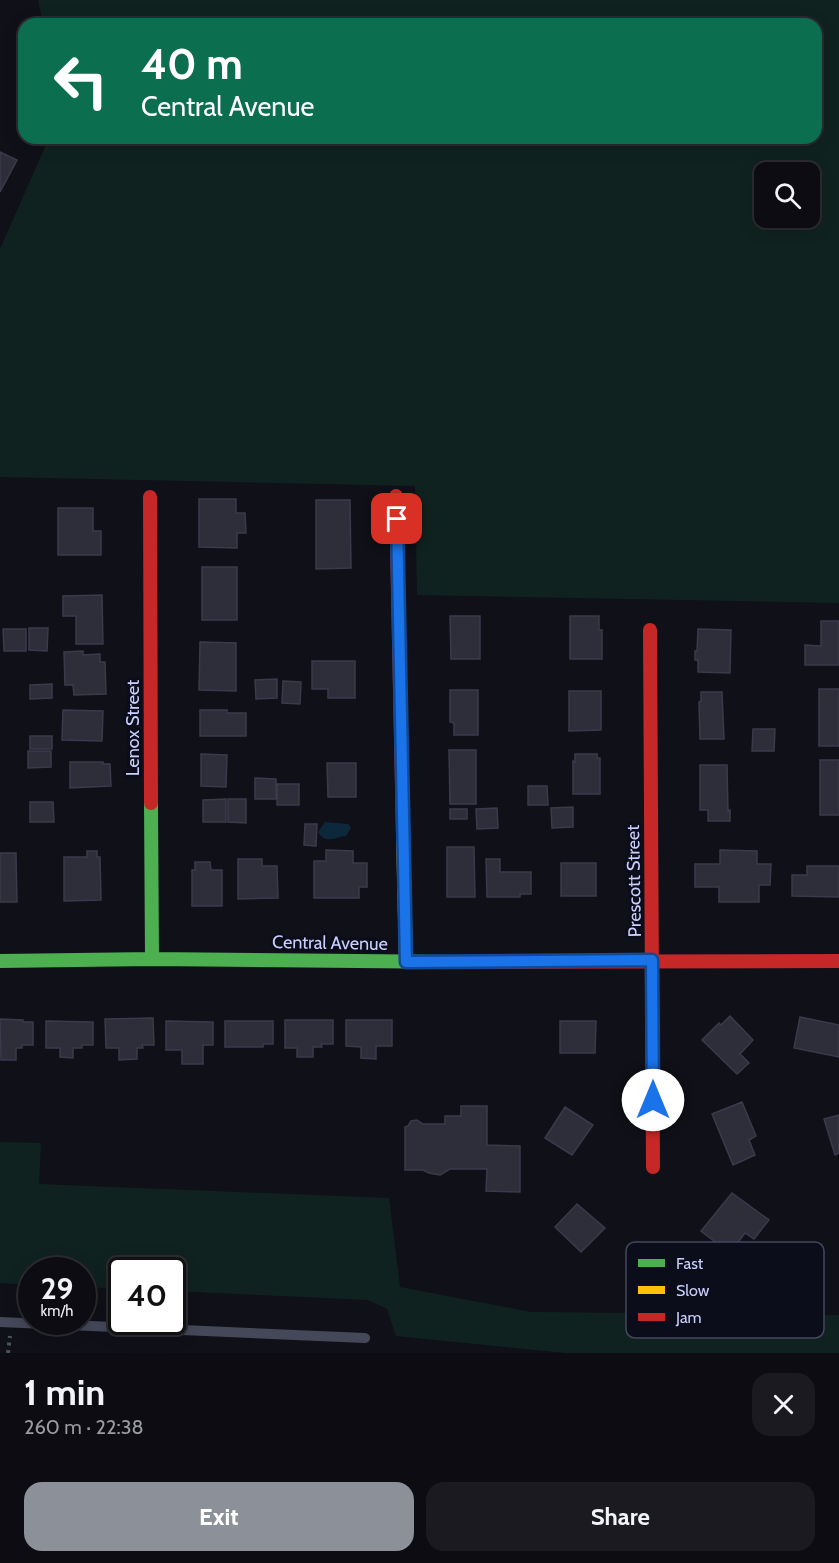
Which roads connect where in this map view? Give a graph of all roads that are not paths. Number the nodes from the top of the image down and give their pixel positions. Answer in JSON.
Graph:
{"nodes":[{"id":1,"x":396,"y":496,"type":"dead end"},
{"id":2,"x":150,"y":497,"type":"dead end"},
{"id":3,"x":650,"y":630,"type":"dead end"},
{"id":4,"x":152,"y":959,"type":"junction"},
{"id":5,"x":0,"y":960,"type":"edge"},
{"id":6,"x":652,"y":960,"type":"junction"},
{"id":7,"x":839,"y":961,"type":"edge"},
{"id":8,"x":406,"y":962,"type":"junction"},
{"id":9,"x":653,"y":1167,"type":"dead end"},
{"id":10,"x":0,"y":1322,"type":"edge"},
{"id":11,"x":365,"y":1338,"type":"dead end"}],
"edges":[{"from":1,"to":8,"type":"street"},
{"from":2,"to":4,"type":"street","name":"Lenox Street"},
{"from":3,"to":6,"type":"street","name":"Prescott Street"},
{"from":4,"to":5,"type":"street","name":"Central Avenue"},
{"from":4,"to":8,"type":"street","name":"Central Avenue"},
{"from":6,"to":7,"type":"street","name":"Central Avenue"},
{"from":6,"to":8,"type":"street","name":"Central Avenue"},
{"from":6,"to":9,"type":"street","name":"Prescott Street"},
{"from":10,"to":11,"type":"lane"}]}
